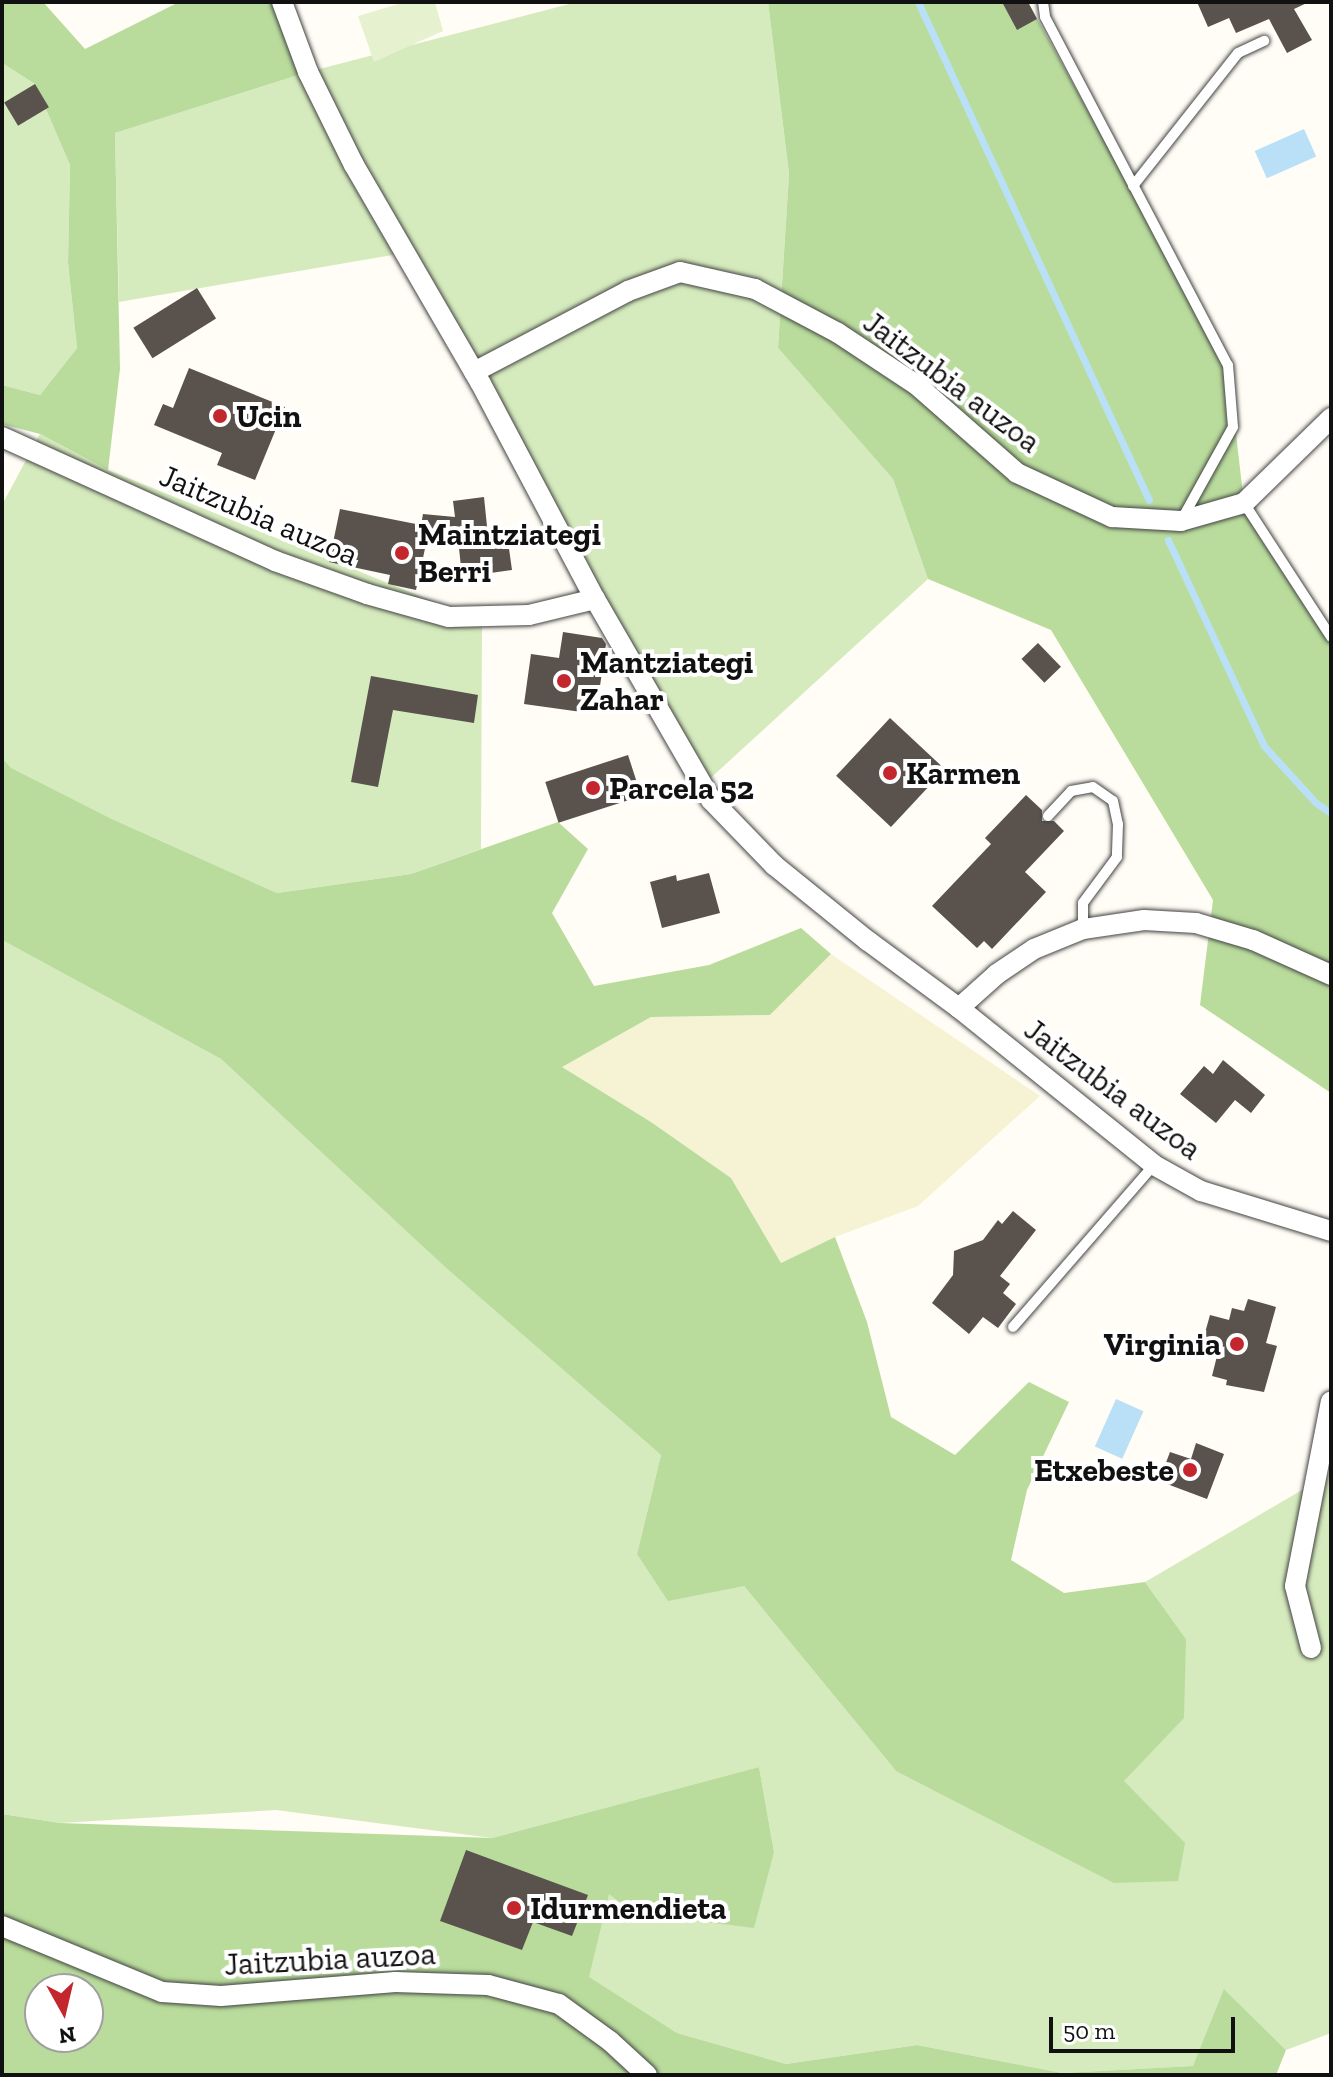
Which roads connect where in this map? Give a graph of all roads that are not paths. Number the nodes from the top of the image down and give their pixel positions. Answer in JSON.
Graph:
{"nodes":[{"id":1,"x":282,"y":2,"type":"edge"},
{"id":2,"x":1043,"y":2,"type":"edge"},
{"id":3,"x":1264,"y":41,"type":"dead end"},
{"id":4,"x":1133,"y":186,"type":"junction"},
{"id":5,"x":474,"y":372,"type":"junction"},
{"id":6,"x":1331,"y":418,"type":"edge"},
{"id":7,"x":2,"y":437,"type":"edge"},
{"id":8,"x":1244,"y":503,"type":"junction"},
{"id":9,"x":1181,"y":521,"type":"junction"},
{"id":10,"x":595,"y":599,"type":"junction"},
{"id":11,"x":1331,"y":637,"type":"edge"},
{"id":12,"x":1048,"y":816,"type":"dead end"},
{"id":13,"x":1083,"y":929,"type":"junction"},
{"id":14,"x":1331,"y":975,"type":"edge"},
{"id":15,"x":959,"y":1008,"type":"junction"},
{"id":16,"x":1154,"y":1165,"type":"junction"},
{"id":17,"x":1331,"y":1231,"type":"edge"},
{"id":18,"x":1013,"y":1327,"type":"dead end"},
{"id":19,"x":1331,"y":1401,"type":"edge"},
{"id":20,"x":1311,"y":1648,"type":"dead end"},
{"id":21,"x":2,"y":1926,"type":"edge"},
{"id":22,"x":647,"y":2075,"type":"edge"}],
"edges":[{"from":1,"to":5,"type":"street","name":"Jaitzubia auzoa"},
{"from":2,"to":4,"type":"lane"},
{"from":3,"to":4,"type":"lane"},
{"from":4,"to":9,"type":"lane"},
{"from":5,"to":9,"type":"street","name":"Jaitzubia auzoa"},
{"from":5,"to":10,"type":"street","name":"Jaitzubia auzoa"},
{"from":6,"to":8,"type":"street","name":"Jaitzubia auzoa"},
{"from":7,"to":10,"type":"street","name":"Jaitzubia auzoa"},
{"from":8,"to":9,"type":"street","name":"Jaitzubia auzoa"},
{"from":8,"to":11,"type":"lane"},
{"from":10,"to":15,"type":"street","name":"Jaitzubia auzoa"},
{"from":12,"to":13,"type":"lane"},
{"from":13,"to":14,"type":"street"},
{"from":13,"to":15,"type":"street"},
{"from":15,"to":16,"type":"street","name":"Jaitzubia auzoa"},
{"from":16,"to":17,"type":"street","name":"Jaitzubia auzoa"},
{"from":16,"to":18,"type":"lane"},
{"from":19,"to":20,"type":"street"},
{"from":21,"to":22,"type":"street","name":"Jaitzubia auzoa"}]}
